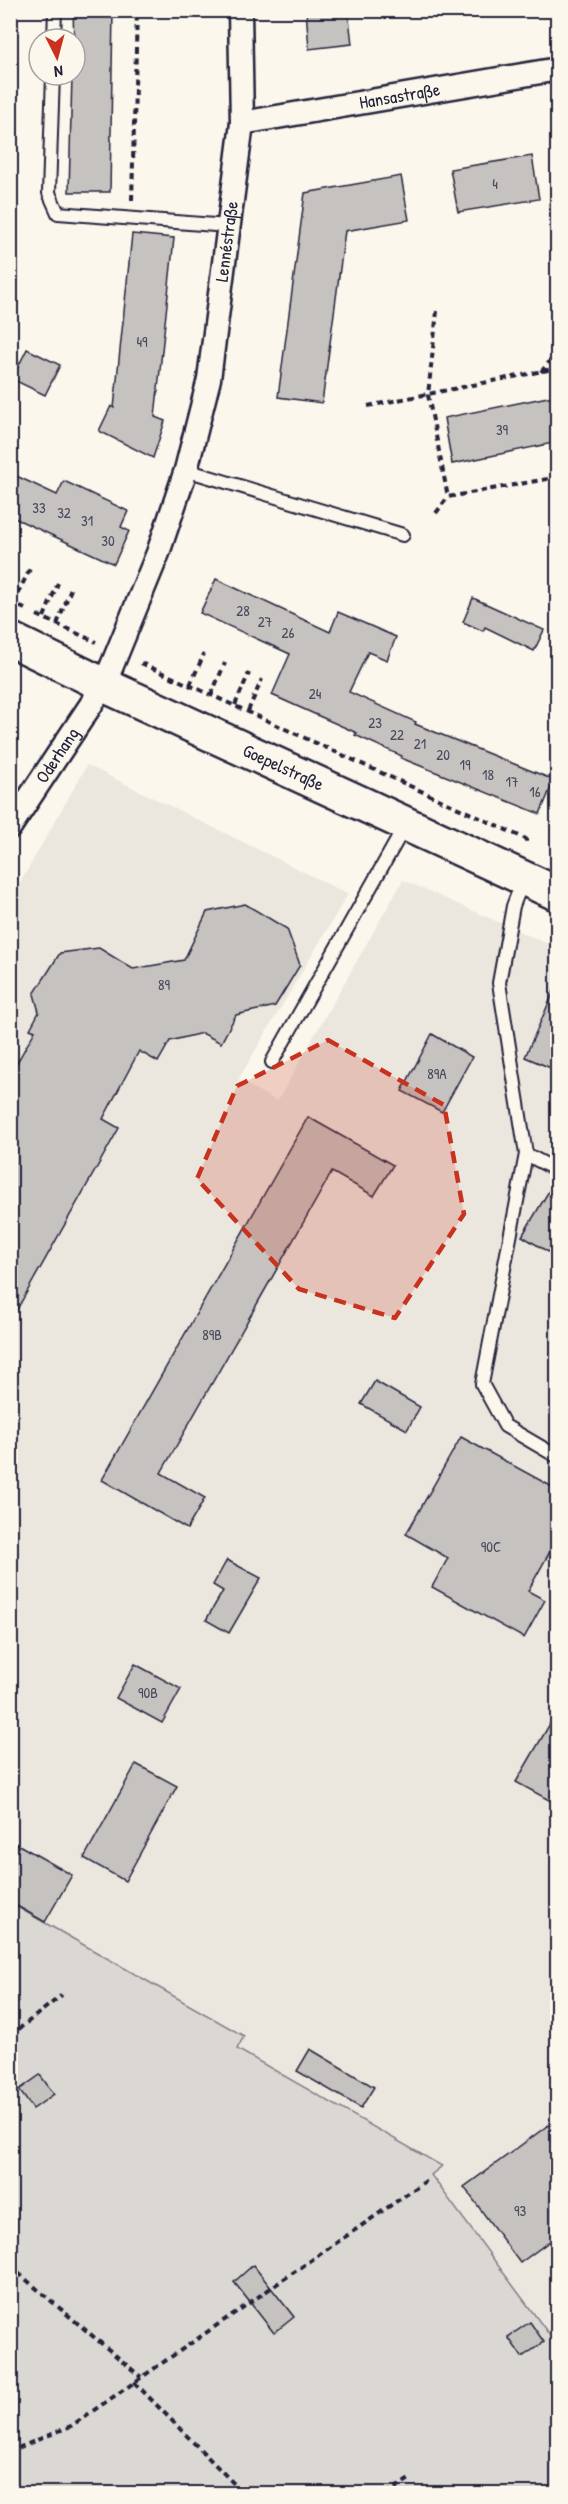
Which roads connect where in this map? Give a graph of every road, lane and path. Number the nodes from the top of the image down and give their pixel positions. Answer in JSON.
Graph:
{"nodes":[{"id":1,"x":55,"y":10,"type":"edge"},
{"id":2,"x":137,"y":10,"type":"edge"},
{"id":3,"x":240,"y":10,"type":"edge"},
{"id":4,"x":54,"y":27,"type":"edge"},
{"id":5,"x":558,"y":69,"type":"edge"},
{"id":6,"x":53,"y":87,"type":"edge"},
{"id":7,"x":242,"y":123,"type":"junction"},
{"id":8,"x":132,"y":219,"type":"junction"},
{"id":9,"x":228,"y":226,"type":"junction"},
{"id":10,"x":437,"y":311,"type":"dead end"},
{"id":11,"x":558,"y":351,"type":"edge"},
{"id":12,"x":558,"y":368,"type":"edge"},
{"id":13,"x":541,"y":372,"type":"junction"},
{"id":14,"x":428,"y":394,"type":"junction"},
{"id":15,"x":368,"y":406,"type":"dead end"},
{"id":16,"x":186,"y":470,"type":"junction"},
{"id":17,"x":558,"y":477,"type":"edge"},
{"id":18,"x":448,"y":497,"type":"junction"},
{"id":19,"x":436,"y":513,"type":"dead end"},
{"id":20,"x":403,"y":534,"type":"dead end"},
{"id":21,"x":15,"y":561,"type":"dead end"},
{"id":22,"x":30,"y":569,"type":"dead end"},
{"id":23,"x":10,"y":570,"type":"edge"},
{"id":24,"x":58,"y":583,"type":"dead end"},
{"id":25,"x":71,"y":589,"type":"dead end"},
{"id":26,"x":12,"y":603,"type":"edge"},
{"id":27,"x":44,"y":617,"type":"junction"},
{"id":28,"x":57,"y":624,"type":"junction"},
{"id":29,"x":10,"y":639,"type":"edge"},
{"id":30,"x":118,"y":652,"type":"junction"},
{"id":31,"x":204,"y":654,"type":"dead end"},
{"id":32,"x":225,"y":663,"type":"dead end"},
{"id":33,"x":249,"y":673,"type":"dead end"},
{"id":34,"x":262,"y":679,"type":"dead end"},
{"id":35,"x":104,"y":685,"type":"junction"},
{"id":36,"x":190,"y":685,"type":"junction"},
{"id":37,"x":211,"y":694,"type":"junction"},
{"id":38,"x":235,"y":705,"type":"junction"},
{"id":39,"x":248,"y":711,"type":"junction"},
{"id":40,"x":406,"y":825,"type":"junction"},
{"id":41,"x":10,"y":827,"type":"edge"},
{"id":42,"x":523,"y":879,"type":"junction"},
{"id":43,"x":558,"y":894,"type":"edge"},
{"id":44,"x":272,"y":1062,"type":"dead end"},
{"id":45,"x":526,"y":1154,"type":"junction"},
{"id":46,"x":558,"y":1171,"type":"edge"},
{"id":47,"x":558,"y":1456,"type":"edge"},
{"id":48,"x":62,"y":1995,"type":"dead end"},
{"id":49,"x":10,"y":2036,"type":"edge"},
{"id":50,"x":426,"y":2181,"type":"dead end"},
{"id":51,"x":10,"y":2266,"type":"edge"},
{"id":52,"x":141,"y":2378,"type":"junction"},
{"id":53,"x":134,"y":2382,"type":"junction"},
{"id":54,"x":18,"y":2448,"type":"dead end"},
{"id":55,"x":411,"y":2478,"type":"dead end"},
{"id":56,"x":244,"y":2493,"type":"edge"},
{"id":57,"x":386,"y":2493,"type":"edge"}],
"edges":[{"from":1,"to":4,"type":"lane"},
{"from":2,"to":8,"type":"path"},
{"from":3,"to":7,"type":"street","name":"Lennéstraße"},
{"from":5,"to":7,"type":"street","name":"Hansastraße"},
{"from":6,"to":8,"type":"lane"},
{"from":7,"to":9,"type":"street","name":"Lennéstraße"},
{"from":8,"to":9,"type":"lane"},
{"from":9,"to":16,"type":"street","name":"Lennéstraße"},
{"from":10,"to":14,"type":"path"},
{"from":11,"to":13,"type":"path"},
{"from":12,"to":13,"type":"path"},
{"from":13,"to":14,"type":"path"},
{"from":14,"to":15,"type":"path"},
{"from":14,"to":18,"type":"path"},
{"from":16,"to":20,"type":"lane"},
{"from":16,"to":30,"type":"street","name":"Lennéstraße"},
{"from":17,"to":18,"type":"path"},
{"from":18,"to":19,"type":"path"},
{"from":21,"to":23,"type":"path"},
{"from":22,"to":26,"type":"path"},
{"from":24,"to":27,"type":"path"},
{"from":25,"to":28,"type":"path"},
{"from":26,"to":27,"type":"path"},
{"from":27,"to":28,"type":"path"},
{"from":28,"to":30,"type":"path"},
{"from":29,"to":35,"type":"street","name":"Goepelstraße"},
{"from":30,"to":35,"type":"street","name":"Lennéstraße"},
{"from":30,"to":36,"type":"path"},
{"from":31,"to":36,"type":"path"},
{"from":32,"to":37,"type":"path"},
{"from":33,"to":38,"type":"path"},
{"from":34,"to":39,"type":"path"},
{"from":35,"to":40,"type":"street","name":"Goepelstraße"},
{"from":35,"to":41,"type":"street","name":"Oderhang"},
{"from":36,"to":37,"type":"path"},
{"from":37,"to":38,"type":"path"},
{"from":38,"to":39,"type":"path"},
{"from":39,"to":42,"type":"path"},
{"from":40,"to":42,"type":"street","name":"Goepelstraße"},
{"from":40,"to":44,"type":"lane"},
{"from":42,"to":43,"type":"street","name":"Goepelstraße"},
{"from":42,"to":45,"type":"lane"},
{"from":45,"to":46,"type":"lane"},
{"from":45,"to":47,"type":"lane"},
{"from":48,"to":49,"type":"path"},
{"from":50,"to":52,"type":"path"},
{"from":51,"to":52,"type":"path"},
{"from":52,"to":53,"type":"path"},
{"from":53,"to":54,"type":"path"},
{"from":53,"to":56,"type":"path"},
{"from":55,"to":57,"type":"path"}]}
